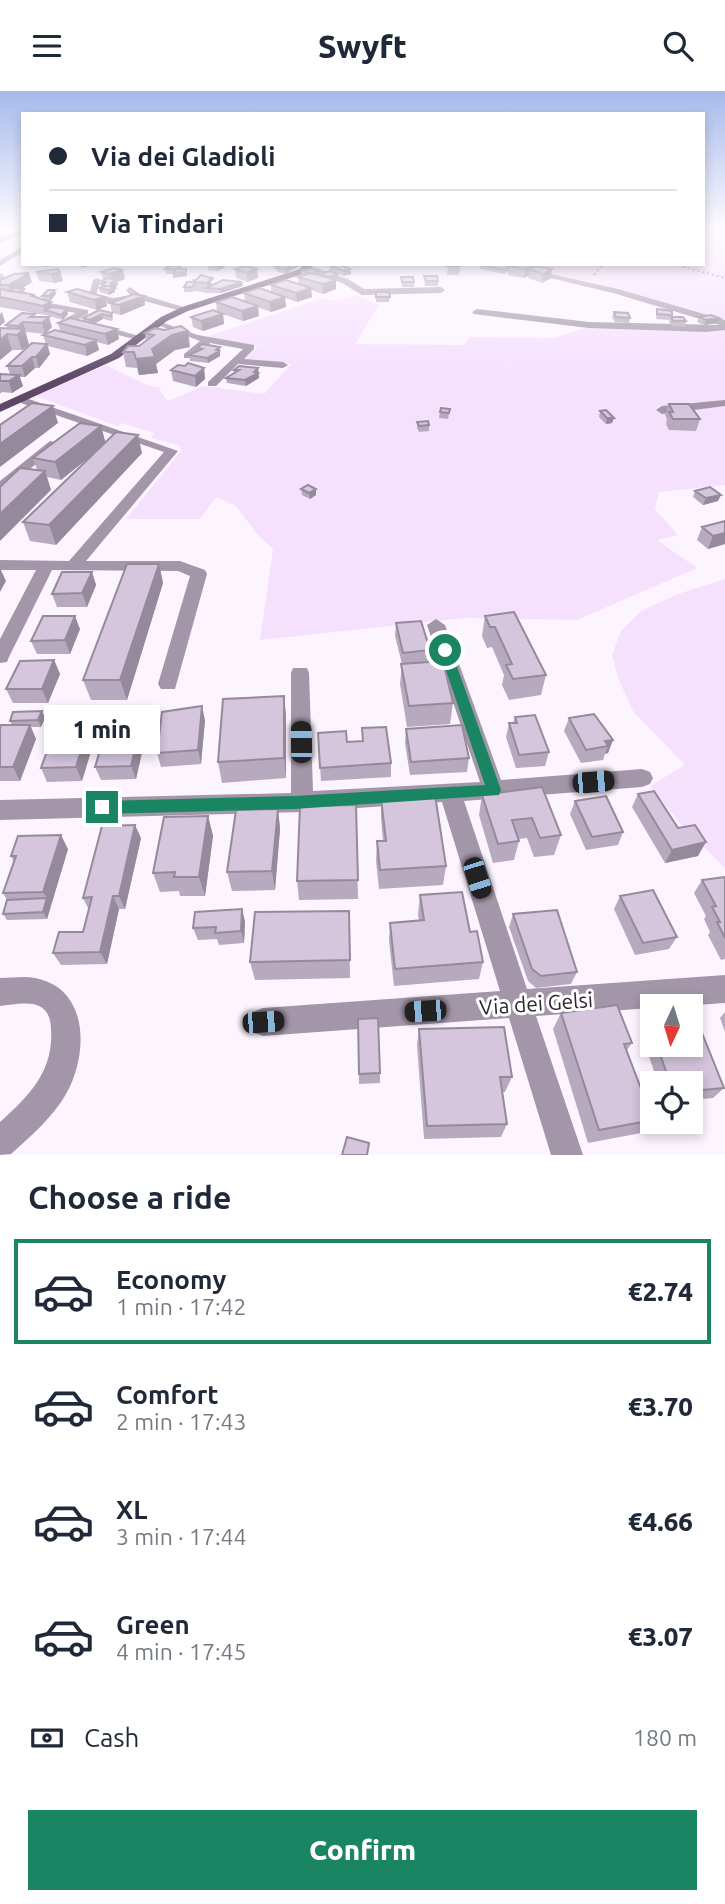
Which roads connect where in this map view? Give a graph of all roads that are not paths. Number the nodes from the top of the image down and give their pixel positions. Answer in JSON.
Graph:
{"nodes":[{"id":1,"x":279,"y":279,"type":"edge"},
{"id":2,"x":339,"y":279,"type":"edge"},
{"id":3,"x":560,"y":279,"type":"edge"},
{"id":4,"x":97,"y":280,"type":"dead end"},
{"id":5,"x":128,"y":289,"type":"dead end"},
{"id":6,"x":441,"y":290,"type":"dead end"},
{"id":7,"x":137,"y":296,"type":"junction"},
{"id":8,"x":0,"y":297,"type":"edge"},
{"id":9,"x":120,"y":301,"type":"junction"},
{"id":10,"x":185,"y":309,"type":"junction"},
{"id":11,"x":99,"y":312,"type":"edge"},
{"id":12,"x":477,"y":312,"type":"dead end"},
{"id":13,"x":158,"y":322,"type":"junction"},
{"id":14,"x":725,"y":325,"type":"edge"},
{"id":15,"x":138,"y":337,"type":"junction"},
{"id":16,"x":206,"y":340,"type":"junction"},
{"id":17,"x":188,"y":356,"type":"edge"},
{"id":18,"x":236,"y":361,"type":"junction"},
{"id":19,"x":283,"y":365,"type":"dead end"},
{"id":20,"x":212,"y":384,"type":"dead end"},
{"id":21,"x":19,"y":399,"type":"junction"},
{"id":22,"x":725,"y":403,"type":"edge"},
{"id":23,"x":0,"y":408,"type":"edge"},
{"id":24,"x":662,"y":410,"type":"dead end"},
{"id":25,"x":89,"y":421,"type":"junction"},
{"id":26,"x":0,"y":488,"type":"edge"},
{"id":27,"x":0,"y":565,"type":"edge"},
{"id":28,"x":47,"y":565,"type":"junction"},
{"id":29,"x":74,"y":565,"type":"junction"},
{"id":30,"x":436,"y":625,"type":"dead end"},
{"id":31,"x":0,"y":656,"type":"edge"},
{"id":32,"x":300,"y":673,"type":"dead end"},
{"id":33,"x":168,"y":684,"type":"dead end"},
{"id":34,"x":642,"y":778,"type":"dead end"},
{"id":35,"x":494,"y":790,"type":"junction"},
{"id":36,"x":450,"y":793,"type":"junction"},
{"id":37,"x":302,"y":802,"type":"junction"},
{"id":38,"x":0,"y":810,"type":"edge"},
{"id":39,"x":725,"y":989,"type":"edge"},
{"id":40,"x":0,"y":992,"type":"edge"},
{"id":41,"x":518,"y":1004,"type":"junction"},
{"id":42,"x":263,"y":1022,"type":"dead end"},
{"id":43,"x":0,"y":1143,"type":"edge"},
{"id":44,"x":568,"y":1155,"type":"edge"}],
"edges":[{"from":1,"to":10,"type":"main road"},
{"from":2,"to":6,"type":"street"},
{"from":3,"to":14,"type":"street"},
{"from":4,"to":9,"type":"street"},
{"from":5,"to":7,"type":"street"},
{"from":7,"to":9,"type":"street"},
{"from":7,"to":10,"type":"street"},
{"from":8,"to":15,"type":"street"},
{"from":9,"to":11,"type":"street"},
{"from":10,"to":13,"type":"main road"},
{"from":12,"to":14,"type":"street"},
{"from":13,"to":15,"type":"main road"},
{"from":13,"to":16,"type":"street"},
{"from":15,"to":21,"type":"main road"},
{"from":16,"to":17,"type":"street"},
{"from":16,"to":18,"type":"street"},
{"from":18,"to":19,"type":"street"},
{"from":18,"to":20,"type":"street"},
{"from":21,"to":23,"type":"main road"},
{"from":21,"to":25,"type":"street"},
{"from":22,"to":24,"type":"street"},
{"from":25,"to":26,"type":"street"},
{"from":25,"to":29,"type":"street"},
{"from":27,"to":28,"type":"street"},
{"from":28,"to":29,"type":"street"},
{"from":28,"to":31,"type":"street"},
{"from":29,"to":33,"type":"street"},
{"from":30,"to":35,"type":"street"},
{"from":32,"to":37,"type":"street"},
{"from":34,"to":35,"type":"street"},
{"from":35,"to":36,"type":"street"},
{"from":36,"to":37,"type":"street"},
{"from":36,"to":41,"type":"street"},
{"from":37,"to":38,"type":"street"},
{"from":39,"to":41,"type":"street","name":"Via dei Gelsi"},
{"from":40,"to":43,"type":"street"},
{"from":41,"to":42,"type":"street","name":"Via dei Gelsi"},
{"from":41,"to":44,"type":"street"}]}
